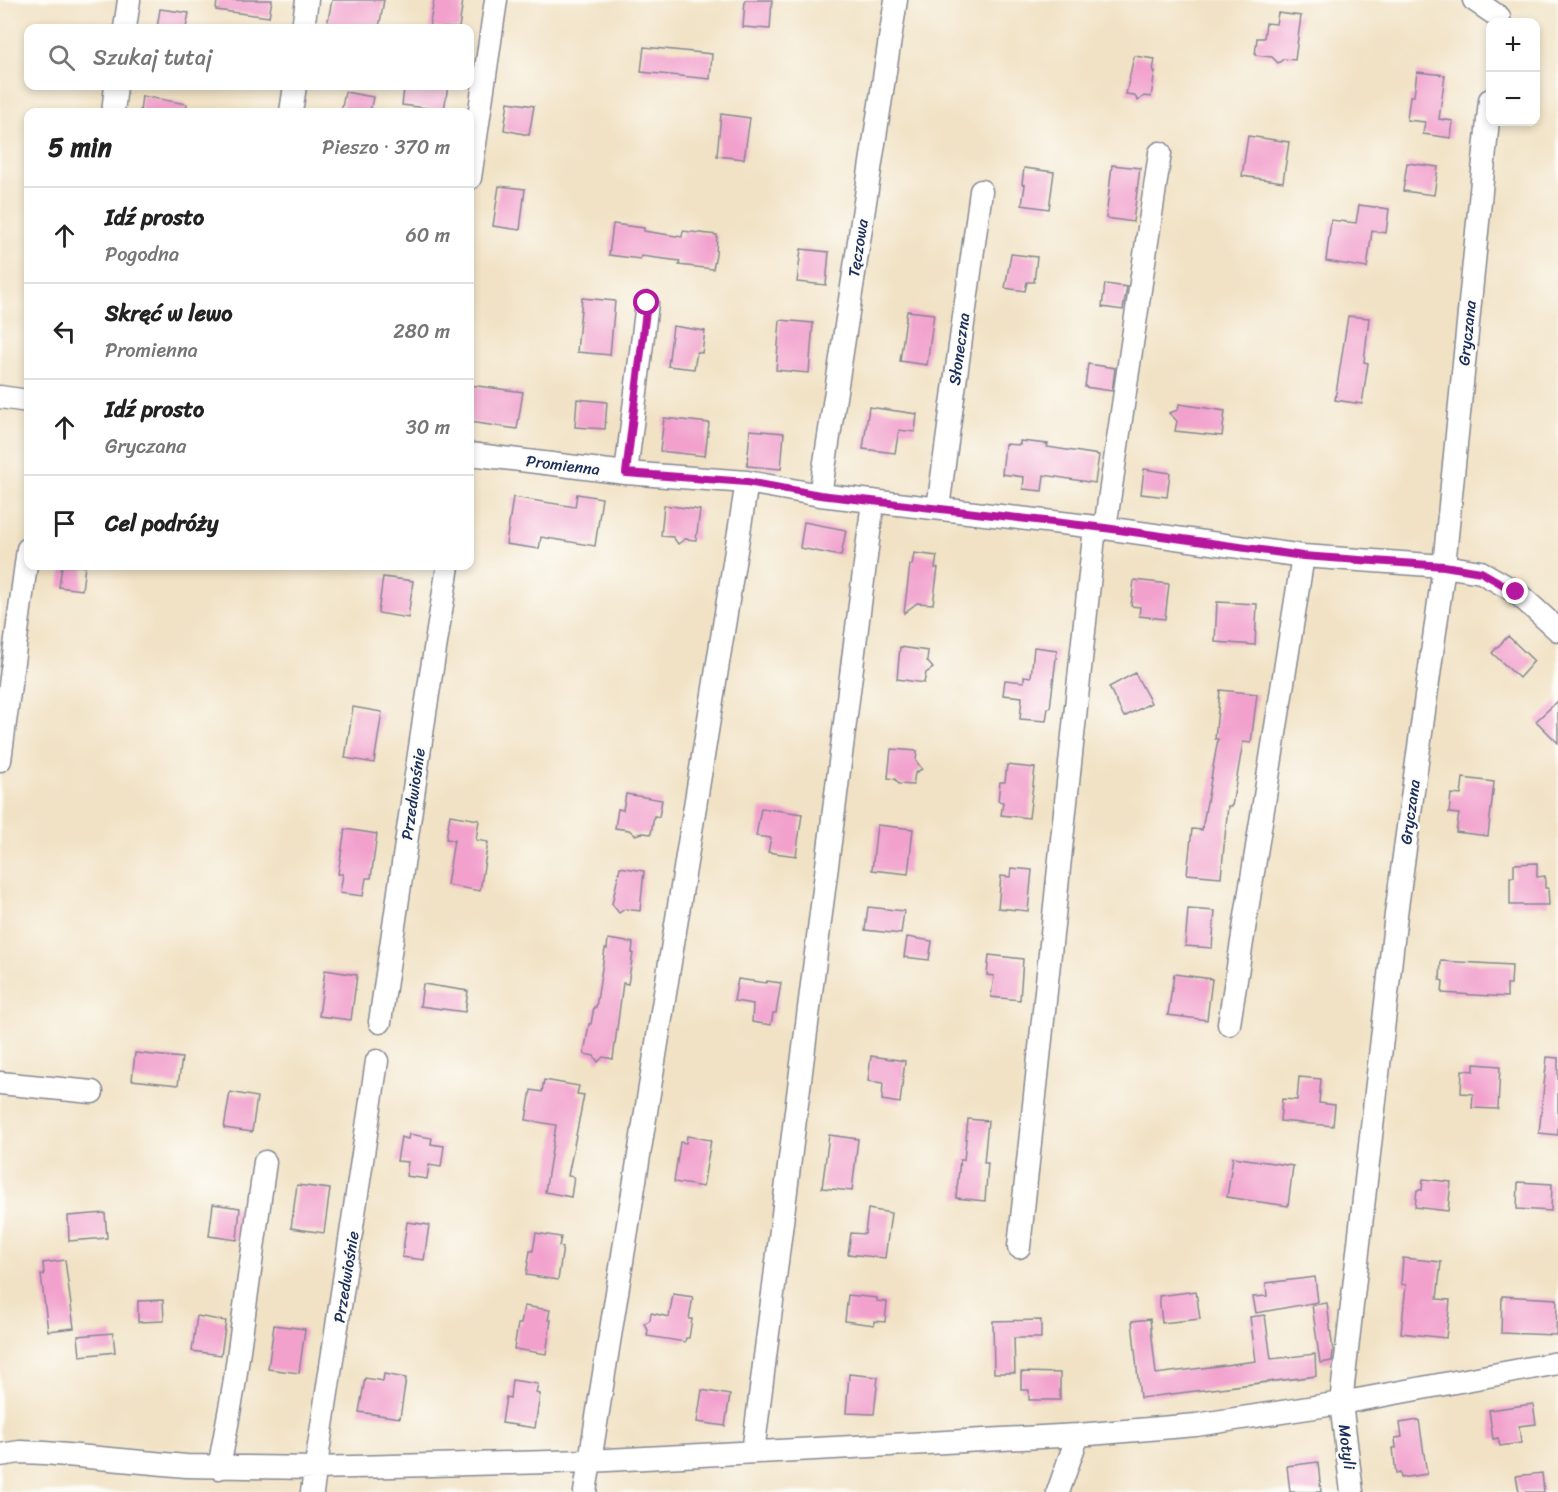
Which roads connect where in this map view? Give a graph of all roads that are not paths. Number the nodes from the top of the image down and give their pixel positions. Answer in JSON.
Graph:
{"nodes":[{"id":1,"x":129,"y":0,"type":"edge"},
{"id":2,"x":307,"y":0,"type":"edge"},
{"id":3,"x":496,"y":0,"type":"edge"},
{"id":4,"x":896,"y":0,"type":"edge"},
{"id":5,"x":1474,"y":0,"type":"edge"},
{"id":6,"x":1499,"y":13,"type":"edge"},
{"id":7,"x":125,"y":24,"type":"edge"},
{"id":8,"x":304,"y":24,"type":"edge"},
{"id":9,"x":116,"y":90,"type":"edge"},
{"id":10,"x":294,"y":90,"type":"edge"},
{"id":11,"x":114,"y":108,"type":"edge"},
{"id":12,"x":292,"y":108,"type":"edge"},
{"id":13,"x":1488,"y":126,"type":"edge"},
{"id":14,"x":474,"y":151,"type":"edge"},
{"id":15,"x":1160,"y":153,"type":"dead end"},
{"id":16,"x":981,"y":191,"type":"dead end"},
{"id":17,"x":647,"y":303,"type":"dead end"},
{"id":18,"x":0,"y":397,"type":"edge"},
{"id":19,"x":24,"y":400,"type":"edge"},
{"id":20,"x":474,"y":454,"type":"edge"},
{"id":21,"x":626,"y":473,"type":"junction"},
{"id":22,"x":747,"y":482,"type":"junction"},
{"id":23,"x":820,"y":495,"type":"junction"},
{"id":24,"x":873,"y":501,"type":"junction"},
{"id":25,"x":938,"y":508,"type":"junction"},
{"id":26,"x":1100,"y":527,"type":"junction"},
{"id":27,"x":1303,"y":556,"type":"junction"},
{"id":28,"x":1444,"y":566,"type":"junction"},
{"id":29,"x":25,"y":570,"type":"edge"},
{"id":30,"x":447,"y":570,"type":"edge"},
{"id":31,"x":1558,"y":630,"type":"edge"},
{"id":32,"x":0,"y":760,"type":"edge"},
{"id":33,"x":380,"y":1022,"type":"dead end"},
{"id":34,"x":1229,"y":1024,"type":"dead end"},
{"id":35,"x":377,"y":1061,"type":"dead end"},
{"id":36,"x":0,"y":1083,"type":"edge"},
{"id":37,"x":92,"y":1092,"type":"dead end"},
{"id":38,"x":266,"y":1162,"type":"dead end"},
{"id":39,"x":1019,"y":1247,"type":"dead end"},
{"id":40,"x":1558,"y":1363,"type":"edge"},
{"id":41,"x":1341,"y":1403,"type":"junction"},
{"id":42,"x":1078,"y":1435,"type":"junction"},
{"id":43,"x":753,"y":1452,"type":"junction"},
{"id":44,"x":0,"y":1455,"type":"edge"},
{"id":45,"x":589,"y":1461,"type":"junction"},
{"id":46,"x":219,"y":1468,"type":"junction"},
{"id":47,"x":316,"y":1468,"type":"junction"},
{"id":48,"x":312,"y":1492,"type":"edge"},
{"id":49,"x":585,"y":1492,"type":"edge"},
{"id":50,"x":1058,"y":1492,"type":"edge"},
{"id":51,"x":1352,"y":1492,"type":"edge"}],
"edges":[{"from":1,"to":7,"type":"street"},
{"from":2,"to":8,"type":"street"},
{"from":3,"to":14,"type":"street"},
{"from":4,"to":23,"type":"street","name":"Tęczowa"},
{"from":5,"to":6,"type":"street"},
{"from":9,"to":11,"type":"street"},
{"from":10,"to":12,"type":"street"},
{"from":13,"to":28,"type":"street","name":"Gryczana"},
{"from":15,"to":26,"type":"street"},
{"from":16,"to":25,"type":"street","name":"Słoneczna"},
{"from":17,"to":21,"type":"street"},
{"from":18,"to":19,"type":"street"},
{"from":20,"to":21,"type":"street","name":"Promienna"},
{"from":21,"to":22,"type":"street","name":"Promienna"},
{"from":22,"to":23,"type":"street","name":"Promienna"},
{"from":22,"to":45,"type":"street"},
{"from":23,"to":24,"type":"street","name":"Promienna"},
{"from":24,"to":25,"type":"street","name":"Promienna"},
{"from":24,"to":43,"type":"street"},
{"from":25,"to":26,"type":"street","name":"Promienna"},
{"from":26,"to":27,"type":"street","name":"Promienna"},
{"from":26,"to":39,"type":"street"},
{"from":27,"to":28,"type":"street","name":"Promienna"},
{"from":27,"to":34,"type":"street"},
{"from":28,"to":31,"type":"street"},
{"from":28,"to":41,"type":"street","name":"Gryczana"},
{"from":29,"to":32,"type":"street"},
{"from":30,"to":33,"type":"street","name":"Przedwiośnie"},
{"from":35,"to":47,"type":"street","name":"Przedwiośnie"},
{"from":36,"to":37,"type":"street"},
{"from":38,"to":46,"type":"street"},
{"from":40,"to":41,"type":"street"},
{"from":41,"to":42,"type":"street"},
{"from":41,"to":51,"type":"street","name":"Motyli"},
{"from":42,"to":43,"type":"street"},
{"from":42,"to":50,"type":"street"},
{"from":43,"to":45,"type":"street"},
{"from":44,"to":46,"type":"street"},
{"from":45,"to":47,"type":"street"},
{"from":45,"to":49,"type":"street"},
{"from":46,"to":47,"type":"street"},
{"from":47,"to":48,"type":"street","name":"Przedwiośnie"}]}
